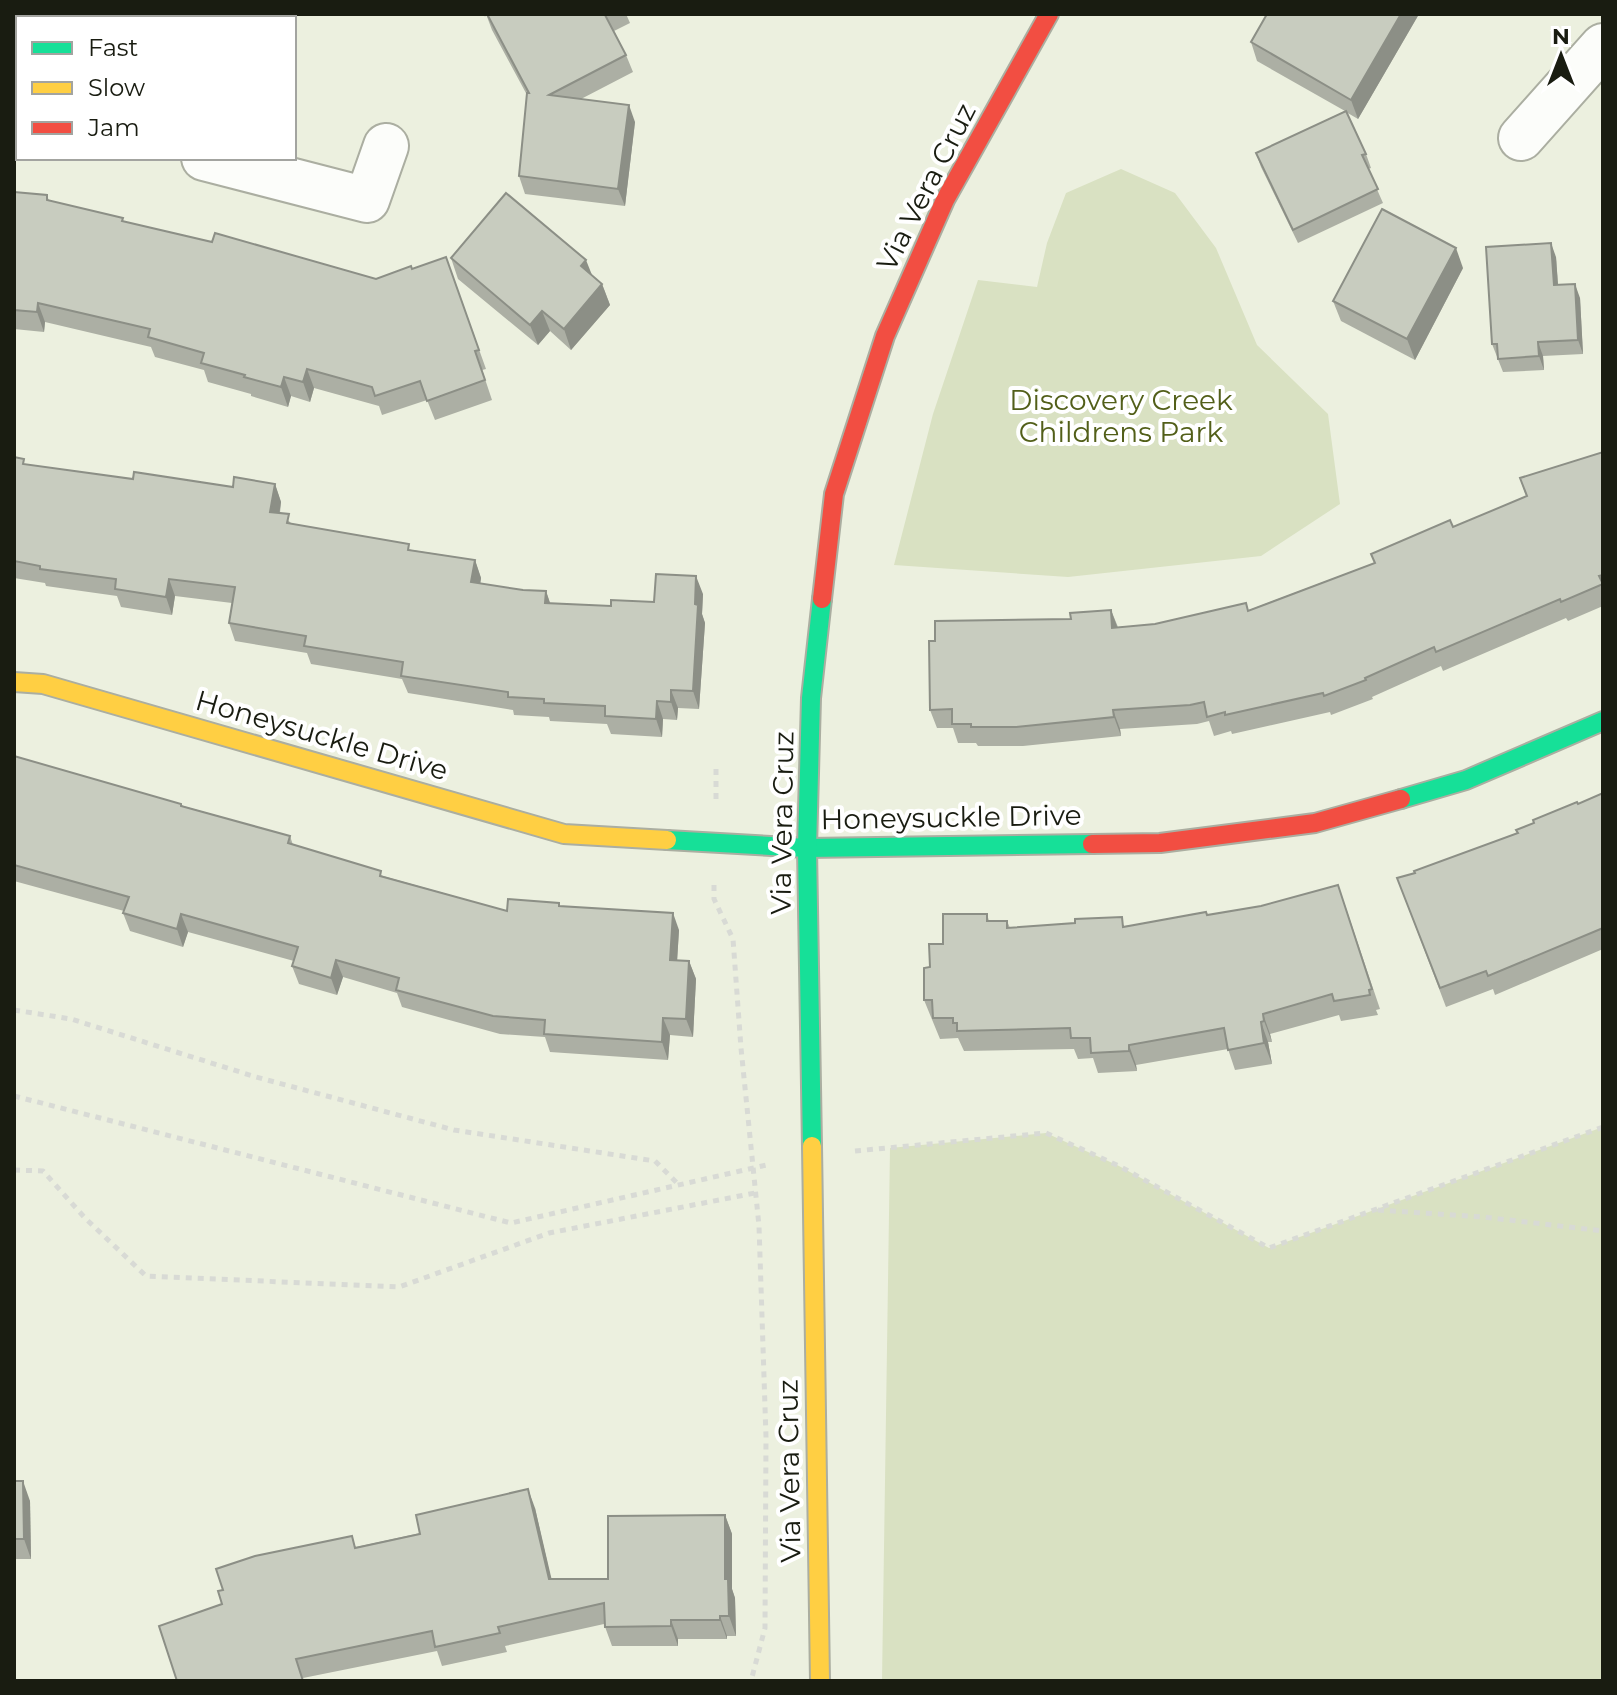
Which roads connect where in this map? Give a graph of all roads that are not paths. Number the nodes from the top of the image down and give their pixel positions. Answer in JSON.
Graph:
{"nodes":[{"id":1,"x":1049,"y":14,"type":"edge"},
{"id":2,"x":1603,"y":46,"type":"edge"},
{"id":3,"x":1521,"y":138,"type":"dead end"},
{"id":4,"x":386,"y":146,"type":"dead end"},
{"id":5,"x":212,"y":160,"type":"edge"},
{"id":6,"x":14,"y":682,"type":"edge"},
{"id":7,"x":1603,"y":721,"type":"edge"},
{"id":8,"x":807,"y":848,"type":"junction"},
{"id":9,"x":820,"y":1681,"type":"edge"}],
"edges":[{"from":1,"to":8,"type":"street","name":"Via Vera Cruz"},
{"from":2,"to":3,"type":"street"},
{"from":4,"to":5,"type":"street"},
{"from":6,"to":8,"type":"street","name":"Honeysuckle Drive"},
{"from":7,"to":8,"type":"street","name":"Honeysuckle Drive"},
{"from":8,"to":9,"type":"street","name":"Via Vera Cruz"}]}
